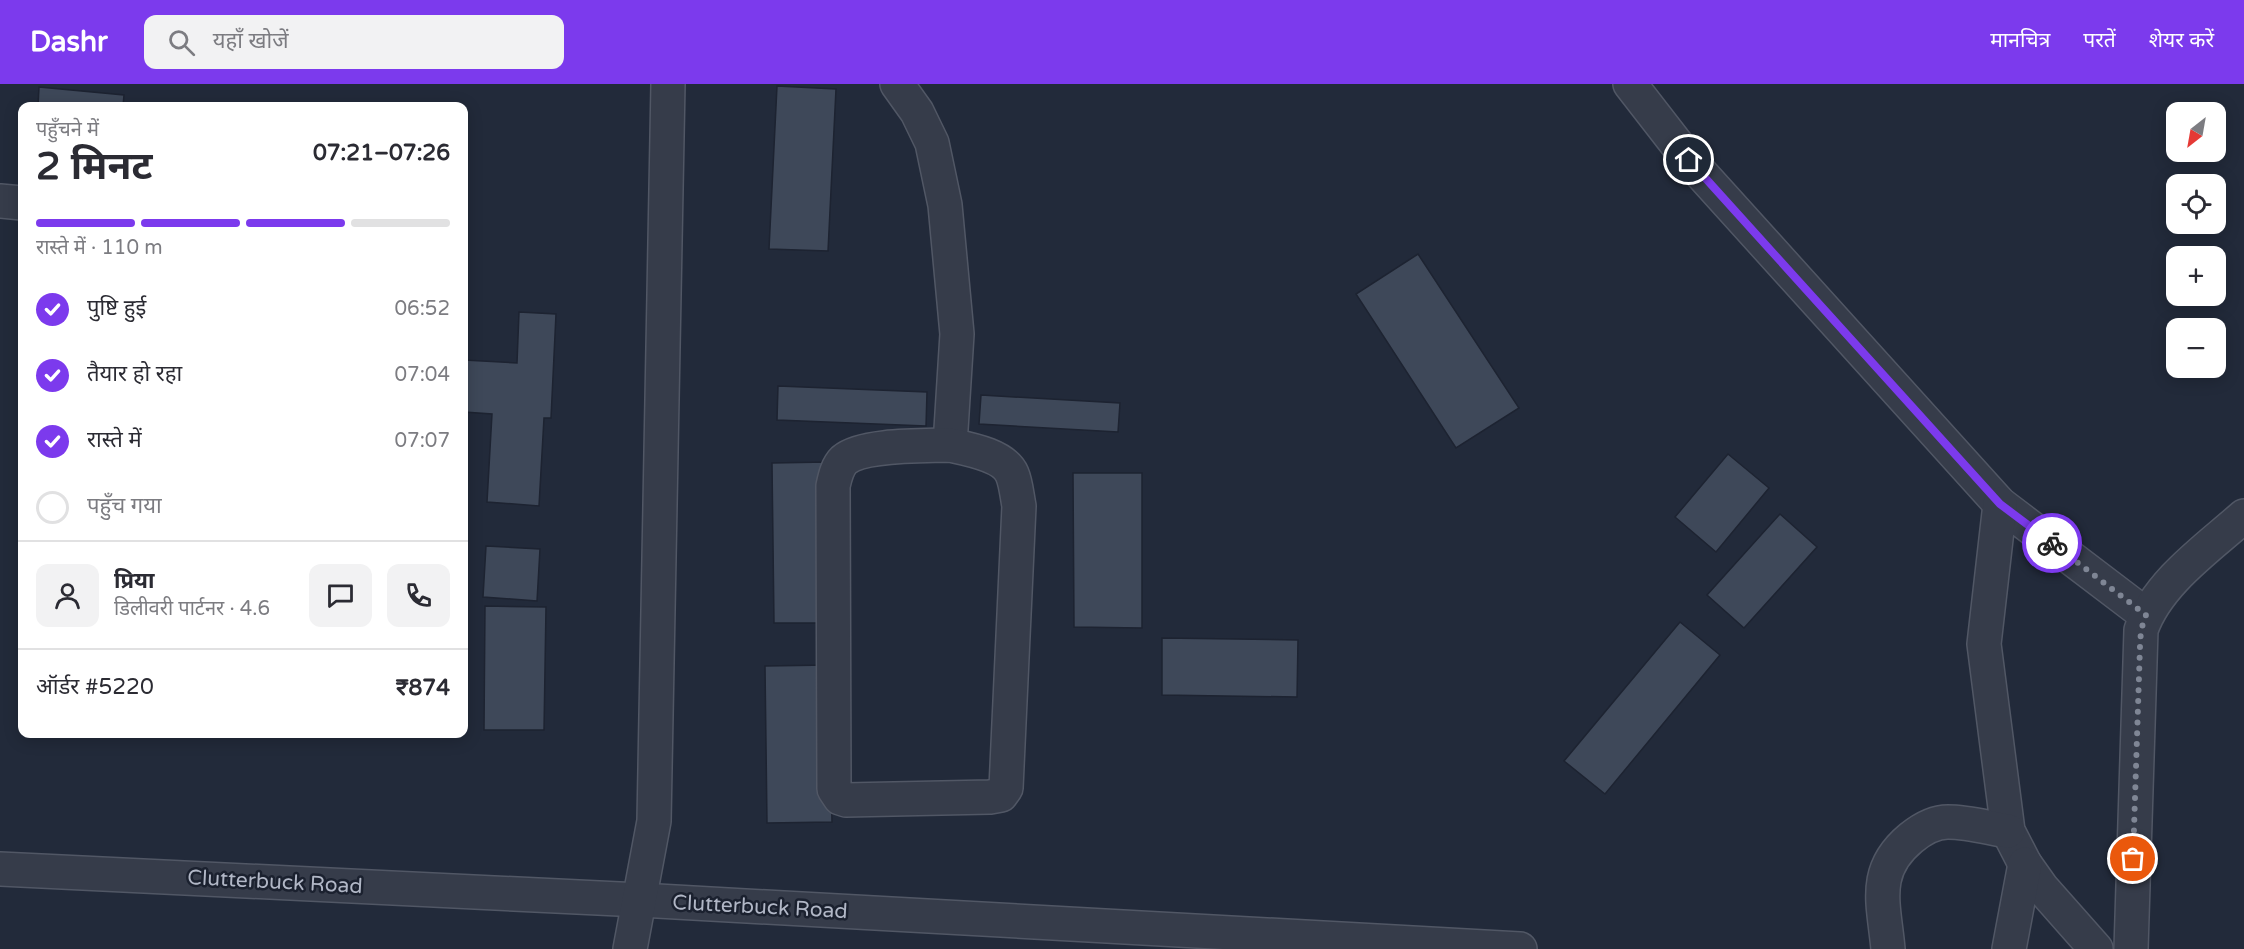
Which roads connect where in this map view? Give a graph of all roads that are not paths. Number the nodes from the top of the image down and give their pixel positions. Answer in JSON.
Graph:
{"nodes":[{"id":1,"x":668,"y":84,"type":"edge"},
{"id":2,"x":897,"y":84,"type":"edge"},
{"id":3,"x":1630,"y":84,"type":"edge"},
{"id":4,"x":0,"y":201,"type":"edge"},
{"id":5,"x":18,"y":203,"type":"edge"},
{"id":6,"x":950,"y":445,"type":"junction"},
{"id":7,"x":2000,"y":504,"type":"junction"},
{"id":8,"x":2244,"y":516,"type":"edge"},
{"id":9,"x":2146,"y":615,"type":"junction"},
{"id":10,"x":2008,"y":831,"type":"junction"},
{"id":11,"x":2025,"y":864,"type":"junction"},
{"id":12,"x":0,"y":868,"type":"edge"},
{"id":13,"x":640,"y":900,"type":"junction"},
{"id":14,"x":630,"y":949,"type":"edge"},
{"id":15,"x":1520,"y":949,"type":"edge"},
{"id":16,"x":1888,"y":949,"type":"edge"},
{"id":17,"x":2009,"y":949,"type":"edge"},
{"id":18,"x":2096,"y":949,"type":"edge"},
{"id":19,"x":2131,"y":949,"type":"edge"}],
"edges":[{"from":1,"to":13,"type":"lane"},
{"from":2,"to":6,"type":"lane"},
{"from":3,"to":7,"type":"lane"},
{"from":4,"to":5,"type":"lane"},
{"from":6,"to":6,"type":"lane"},
{"from":7,"to":9,"type":"lane"},
{"from":7,"to":10,"type":"lane"},
{"from":8,"to":9,"type":"lane"},
{"from":9,"to":19,"type":"lane"},
{"from":10,"to":11,"type":"lane"},
{"from":10,"to":16,"type":"lane"},
{"from":11,"to":17,"type":"lane"},
{"from":11,"to":18,"type":"lane"},
{"from":12,"to":13,"type":"lane","name":"Clutterbuck Road"},
{"from":13,"to":14,"type":"lane"},
{"from":13,"to":15,"type":"lane","name":"Clutterbuck Road"}]}
